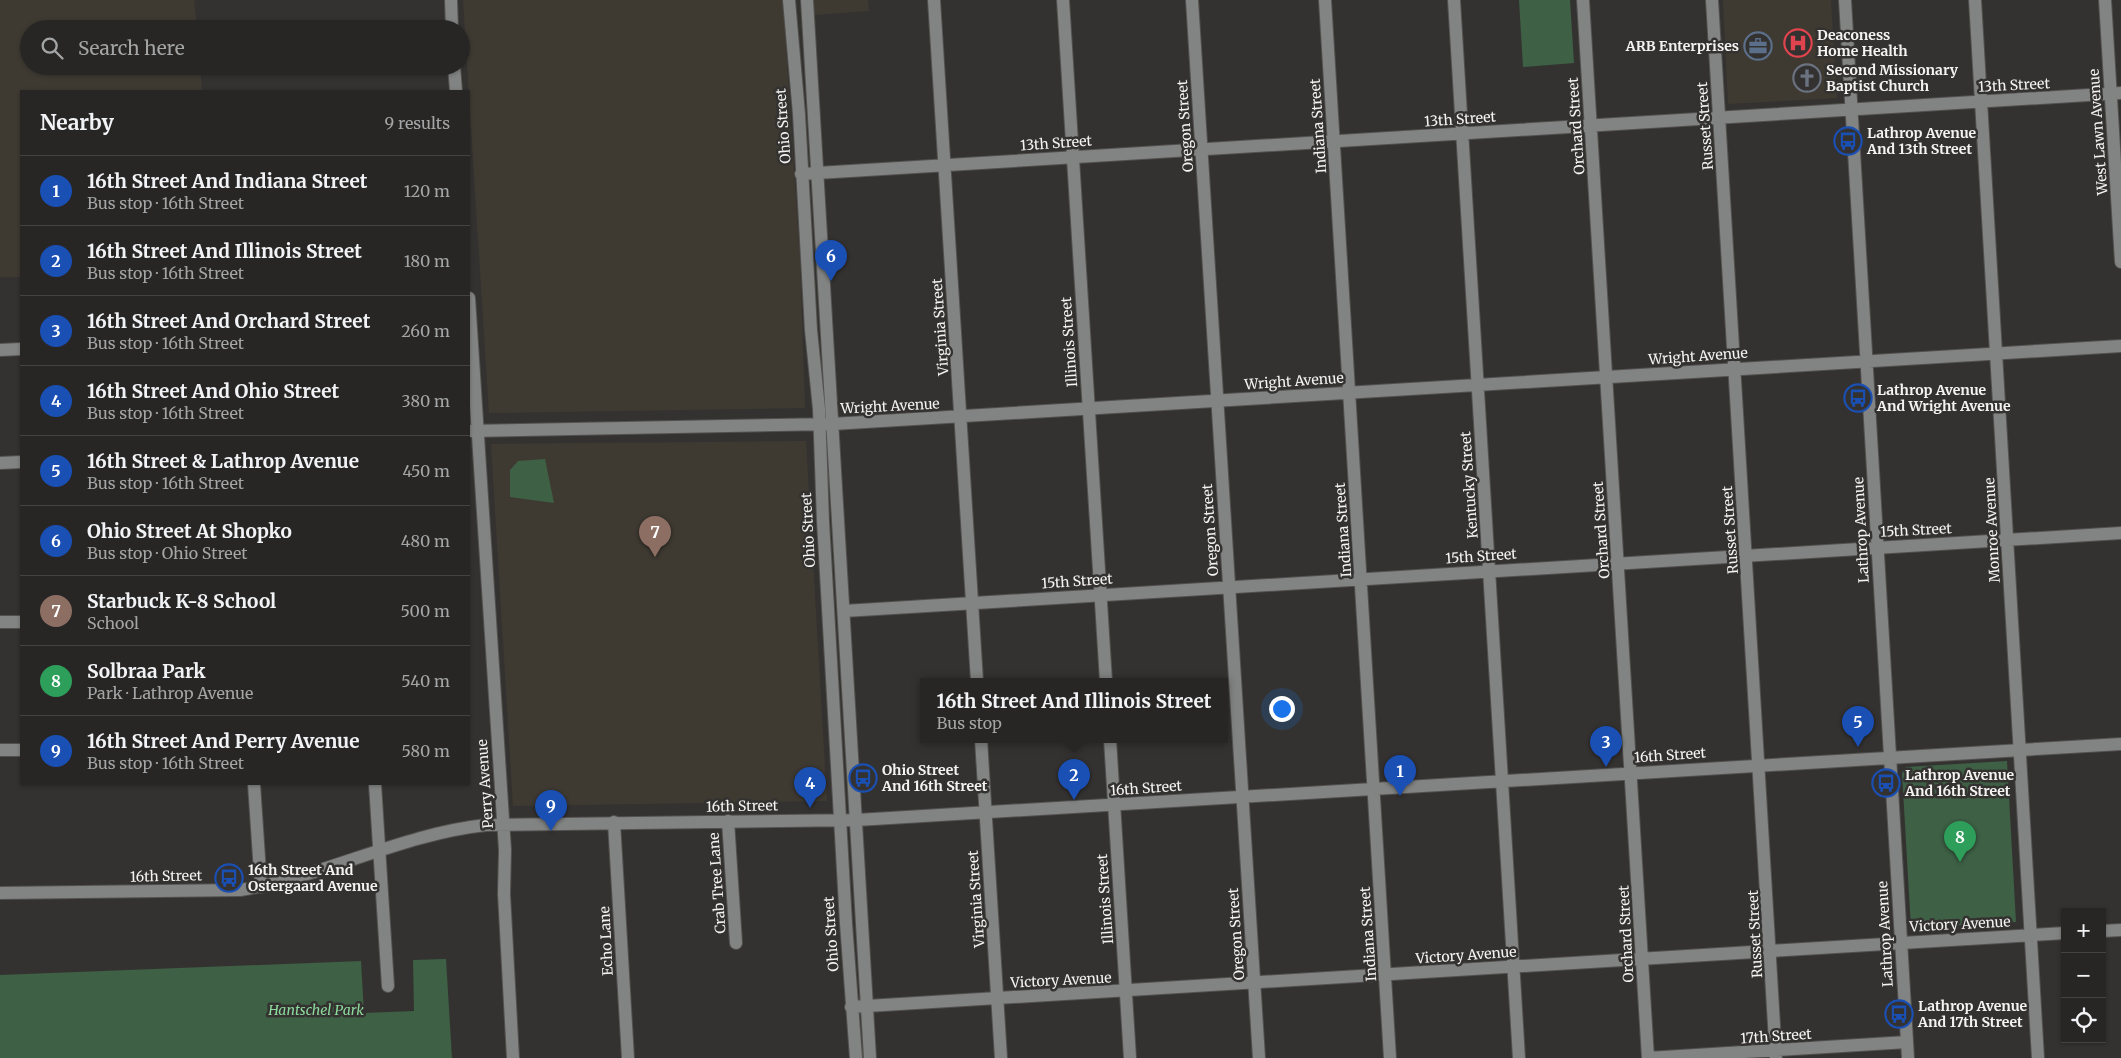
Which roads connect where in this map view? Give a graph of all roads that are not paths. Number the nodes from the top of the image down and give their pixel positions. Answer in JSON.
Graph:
{"nodes":[{"id":1,"x":450,"y":0,"type":"edge"},
{"id":2,"x":789,"y":0,"type":"edge"},
{"id":3,"x":807,"y":0,"type":"edge"},
{"id":4,"x":934,"y":0,"type":"edge"},
{"id":5,"x":1063,"y":0,"type":"edge"},
{"id":6,"x":1192,"y":0,"type":"edge"},
{"id":7,"x":1325,"y":0,"type":"edge"},
{"id":8,"x":1454,"y":0,"type":"edge"},
{"id":9,"x":1583,"y":0,"type":"edge"},
{"id":10,"x":1712,"y":0,"type":"edge"},
{"id":11,"x":1845,"y":0,"type":"edge"},
{"id":12,"x":1975,"y":0,"type":"edge"},
{"id":13,"x":2105,"y":0,"type":"edge"},
{"id":14,"x":451,"y":20,"type":"edge"},
{"id":15,"x":455,"y":75,"type":"edge"},
{"id":16,"x":456,"y":90,"type":"edge"},
{"id":17,"x":2116,"y":94,"type":"edge"},
{"id":18,"x":1981,"y":102,"type":"junction"},
{"id":19,"x":1851,"y":110,"type":"junction"},
{"id":20,"x":1719,"y":118,"type":"junction"},
{"id":21,"x":1591,"y":126,"type":"junction"},
{"id":22,"x":1462,"y":134,"type":"junction"},
{"id":23,"x":1334,"y":141,"type":"junction"},
{"id":24,"x":1201,"y":150,"type":"junction"},
{"id":25,"x":1073,"y":158,"type":"junction"},
{"id":26,"x":944,"y":165,"type":"junction"},
{"id":27,"x":816,"y":173,"type":"junction"},
{"id":28,"x":801,"y":174,"type":"junction"},
{"id":29,"x":2121,"y":262,"type":"edge"},
{"id":30,"x":470,"y":331,"type":"edge"},
{"id":31,"x":2121,"y":346,"type":"edge"},
{"id":32,"x":20,"y":349,"type":"edge"},
{"id":33,"x":0,"y":350,"type":"edge"},
{"id":34,"x":1998,"y":354,"type":"junction"},
{"id":35,"x":1866,"y":361,"type":"junction"},
{"id":36,"x":1735,"y":369,"type":"junction"},
{"id":37,"x":1606,"y":377,"type":"junction"},
{"id":38,"x":1478,"y":385,"type":"junction"},
{"id":39,"x":1349,"y":393,"type":"junction"},
{"id":40,"x":1217,"y":401,"type":"junction"},
{"id":41,"x":1089,"y":409,"type":"junction"},
{"id":42,"x":960,"y":417,"type":"junction"},
{"id":43,"x":832,"y":424,"type":"junction"},
{"id":44,"x":818,"y":425,"type":"junction"},
{"id":45,"x":473,"y":431,"type":"edge"},
{"id":46,"x":20,"y":462,"type":"edge"},
{"id":47,"x":0,"y":463,"type":"edge"},
{"id":48,"x":823,"y":522,"type":"junction"},
{"id":49,"x":839,"y":528,"type":"junction"},
{"id":50,"x":2121,"y":533,"type":"edge"},
{"id":51,"x":2007,"y":539,"type":"junction"},
{"id":52,"x":1878,"y":547,"type":"junction"},
{"id":53,"x":1746,"y":554,"type":"junction"},
{"id":54,"x":1618,"y":562,"type":"junction"},
{"id":55,"x":1489,"y":570,"type":"junction"},
{"id":56,"x":1361,"y":578,"type":"junction"},
{"id":57,"x":1229,"y":587,"type":"junction"},
{"id":58,"x":1101,"y":595,"type":"junction"},
{"id":59,"x":972,"y":603,"type":"junction"},
{"id":60,"x":844,"y":611,"type":"junction"},
{"id":61,"x":0,"y":622,"type":"edge"},
{"id":62,"x":20,"y":622,"type":"edge"},
{"id":63,"x":977,"y":678,"type":"edge"},
{"id":64,"x":1106,"y":678,"type":"edge"},
{"id":65,"x":981,"y":743,"type":"edge"},
{"id":66,"x":1110,"y":743,"type":"edge"},
{"id":67,"x":2121,"y":744,"type":"edge"},
{"id":68,"x":0,"y":750,"type":"edge"},
{"id":69,"x":20,"y":750,"type":"edge"},
{"id":70,"x":2020,"y":750,"type":"junction"},
{"id":71,"x":1890,"y":757,"type":"junction"},
{"id":72,"x":1759,"y":765,"type":"junction"},
{"id":73,"x":1631,"y":773,"type":"junction"},
{"id":74,"x":1502,"y":781,"type":"junction"},
{"id":75,"x":254,"y":785,"type":"edge"},
{"id":76,"x":375,"y":785,"type":"edge"},
{"id":77,"x":1374,"y":789,"type":"junction"},
{"id":78,"x":1242,"y":797,"type":"junction"},
{"id":79,"x":1114,"y":805,"type":"junction"},
{"id":80,"x":985,"y":813,"type":"junction"},
{"id":81,"x":840,"y":820,"type":"junction"},
{"id":82,"x":856,"y":820,"type":"junction"},
{"id":83,"x":728,"y":821,"type":"junction"},
{"id":84,"x":614,"y":822,"type":"junction"},
{"id":85,"x":503,"y":824,"type":"junction"},
{"id":86,"x":380,"y":851,"type":"junction"},
{"id":87,"x":261,"y":887,"type":"junction"},
{"id":88,"x":0,"y":893,"type":"edge"},
{"id":89,"x":2121,"y":930,"type":"edge"},
{"id":90,"x":2106,"y":931,"type":"edge"},
{"id":91,"x":2061,"y":933,"type":"edge"},
{"id":92,"x":2030,"y":935,"type":"junction"},
{"id":93,"x":1901,"y":942,"type":"junction"},
{"id":94,"x":736,"y":943,"type":"dead end"},
{"id":95,"x":1771,"y":951,"type":"junction"},
{"id":96,"x":1642,"y":959,"type":"junction"},
{"id":97,"x":1514,"y":967,"type":"junction"},
{"id":98,"x":1385,"y":975,"type":"junction"},
{"id":99,"x":1254,"y":983,"type":"junction"},
{"id":100,"x":388,"y":986,"type":"dead end"},
{"id":101,"x":1126,"y":991,"type":"junction"},
{"id":102,"x":997,"y":999,"type":"junction"},
{"id":103,"x":868,"y":1007,"type":"junction"},
{"id":104,"x":851,"y":1008,"type":"junction"},
{"id":105,"x":1907,"y":1042,"type":"junction"},
{"id":106,"x":1776,"y":1055,"type":"edge"},
{"id":107,"x":513,"y":1058,"type":"edge"},
{"id":108,"x":628,"y":1058,"type":"edge"},
{"id":109,"x":856,"y":1058,"type":"edge"},
{"id":110,"x":870,"y":1058,"type":"edge"},
{"id":111,"x":1001,"y":1058,"type":"edge"},
{"id":112,"x":1130,"y":1058,"type":"edge"},
{"id":113,"x":1259,"y":1058,"type":"edge"},
{"id":114,"x":1390,"y":1058,"type":"edge"},
{"id":115,"x":1519,"y":1058,"type":"edge"},
{"id":116,"x":1648,"y":1058,"type":"edge"},
{"id":117,"x":1746,"y":1058,"type":"edge"},
{"id":118,"x":1908,"y":1058,"type":"edge"},
{"id":119,"x":2038,"y":1058,"type":"edge"}],
"edges":[{"from":1,"to":14,"type":"street"},
{"from":2,"to":28,"type":"street","name":"Ohio Street"},
{"from":3,"to":27,"type":"street"},
{"from":4,"to":26,"type":"street","name":"Virginia Street"},
{"from":5,"to":25,"type":"street","name":"Illinois Street"},
{"from":6,"to":24,"type":"street","name":"Oregon Street"},
{"from":7,"to":23,"type":"street","name":"Indiana Street"},
{"from":8,"to":22,"type":"street","name":"Kentucky Street"},
{"from":9,"to":21,"type":"street","name":"Orchard Street"},
{"from":10,"to":20,"type":"street","name":"Russet Street"},
{"from":11,"to":19,"type":"street","name":"Lathrop Avenue"},
{"from":12,"to":18,"type":"street","name":"Monroe Avenue"},
{"from":13,"to":17,"type":"street","name":"West Lawn Avenue"},
{"from":15,"to":16,"type":"street"},
{"from":17,"to":18,"type":"street","name":"13th Street"},
{"from":17,"to":29,"type":"street","name":"West Lawn Avenue"},
{"from":18,"to":19,"type":"street","name":"13th Street"},
{"from":18,"to":34,"type":"street","name":"Monroe Avenue"},
{"from":19,"to":20,"type":"street","name":"13th Street"},
{"from":19,"to":35,"type":"street","name":"Lathrop Avenue"},
{"from":20,"to":21,"type":"street","name":"13th Street"},
{"from":20,"to":36,"type":"street","name":"Russet Street"},
{"from":21,"to":22,"type":"street","name":"13th Street"},
{"from":21,"to":37,"type":"street","name":"Orchard Street"},
{"from":22,"to":23,"type":"street","name":"13th Street"},
{"from":22,"to":38,"type":"street","name":"Kentucky Street"},
{"from":23,"to":24,"type":"street","name":"13th Street"},
{"from":23,"to":39,"type":"street","name":"Indiana Street"},
{"from":24,"to":25,"type":"street","name":"13th Street"},
{"from":24,"to":40,"type":"street","name":"Oregon Street"},
{"from":25,"to":26,"type":"street","name":"13th Street"},
{"from":25,"to":41,"type":"street","name":"Illinois Street"},
{"from":26,"to":27,"type":"street","name":"13th Street"},
{"from":26,"to":42,"type":"street","name":"Virginia Street"},
{"from":27,"to":28,"type":"street","name":"13th Street"},
{"from":27,"to":43,"type":"street"},
{"from":28,"to":44,"type":"street","name":"Ohio Street"},
{"from":30,"to":45,"type":"street","name":"Perry Avenue"},
{"from":31,"to":34,"type":"street","name":"Wright Avenue"},
{"from":32,"to":33,"type":"street"},
{"from":34,"to":35,"type":"street","name":"Wright Avenue"},
{"from":34,"to":51,"type":"street","name":"Monroe Avenue"},
{"from":35,"to":36,"type":"street","name":"Wright Avenue"},
{"from":35,"to":52,"type":"street","name":"Lathrop Avenue"},
{"from":36,"to":37,"type":"street","name":"Wright Avenue"},
{"from":36,"to":53,"type":"street","name":"Russet Street"},
{"from":37,"to":38,"type":"street","name":"Wright Avenue"},
{"from":37,"to":54,"type":"street","name":"Orchard Street"},
{"from":38,"to":39,"type":"street","name":"Wright Avenue"},
{"from":38,"to":55,"type":"street","name":"Kentucky Street"},
{"from":39,"to":40,"type":"street","name":"Wright Avenue"},
{"from":39,"to":56,"type":"street","name":"Indiana Street"},
{"from":40,"to":41,"type":"street","name":"Wright Avenue"},
{"from":40,"to":57,"type":"street","name":"Oregon Street"},
{"from":41,"to":42,"type":"street","name":"Wright Avenue"},
{"from":41,"to":58,"type":"street","name":"Illinois Street"},
{"from":42,"to":43,"type":"street","name":"Wright Avenue"},
{"from":42,"to":59,"type":"street","name":"Virginia Street"},
{"from":43,"to":44,"type":"street","name":"Wright Avenue"},
{"from":43,"to":49,"type":"street"},
{"from":44,"to":45,"type":"street","name":"Wright Avenue"},
{"from":44,"to":48,"type":"street","name":"Ohio Street"},
{"from":45,"to":85,"type":"street","name":"Perry Avenue"},
{"from":46,"to":47,"type":"street"},
{"from":48,"to":49,"type":"street"},
{"from":48,"to":81,"type":"street","name":"Ohio Street"},
{"from":49,"to":60,"type":"street"},
{"from":50,"to":51,"type":"street","name":"15th Street"},
{"from":51,"to":52,"type":"street","name":"15th Street"},
{"from":51,"to":70,"type":"street","name":"Monroe Avenue"},
{"from":52,"to":53,"type":"street","name":"15th Street"},
{"from":52,"to":71,"type":"street","name":"Lathrop Avenue"},
{"from":53,"to":54,"type":"street","name":"15th Street"},
{"from":53,"to":72,"type":"street","name":"Russet Street"},
{"from":54,"to":55,"type":"street","name":"15th Street"},
{"from":54,"to":73,"type":"street","name":"Orchard Street"},
{"from":55,"to":56,"type":"street","name":"15th Street"},
{"from":55,"to":74,"type":"street","name":"Kentucky Street"},
{"from":56,"to":57,"type":"street","name":"15th Street"},
{"from":56,"to":77,"type":"street","name":"Indiana Street"},
{"from":57,"to":58,"type":"street","name":"15th Street"},
{"from":57,"to":78,"type":"street","name":"Oregon Street"},
{"from":58,"to":59,"type":"street","name":"15th Street"},
{"from":58,"to":64,"type":"street","name":"Illinois Street"},
{"from":59,"to":60,"type":"street","name":"15th Street"},
{"from":59,"to":63,"type":"street","name":"Virginia Street"},
{"from":60,"to":82,"type":"street"},
{"from":61,"to":62,"type":"street"},
{"from":65,"to":80,"type":"street","name":"Virginia Street"},
{"from":66,"to":79,"type":"street","name":"Illinois Street"},
{"from":67,"to":70,"type":"street","name":"16th Street"},
{"from":68,"to":69,"type":"street"},
{"from":70,"to":71,"type":"street","name":"16th Street"},
{"from":70,"to":92,"type":"street","name":"Monroe Avenue"},
{"from":71,"to":72,"type":"street","name":"16th Street"},
{"from":71,"to":93,"type":"street","name":"Lathrop Avenue"},
{"from":72,"to":73,"type":"street","name":"16th Street"},
{"from":72,"to":95,"type":"street","name":"Russet Street"},
{"from":73,"to":74,"type":"street","name":"16th Street"},
{"from":73,"to":96,"type":"street","name":"Orchard Street"},
{"from":74,"to":77,"type":"street","name":"16th Street"},
{"from":74,"to":97,"type":"street","name":"Kentucky Street"},
{"from":75,"to":87,"type":"street"},
{"from":76,"to":86,"type":"street"},
{"from":77,"to":78,"type":"street","name":"16th Street"},
{"from":77,"to":98,"type":"street","name":"Indiana Street"},
{"from":78,"to":79,"type":"street","name":"16th Street"},
{"from":78,"to":99,"type":"street","name":"Oregon Street"},
{"from":79,"to":80,"type":"street","name":"16th Street"},
{"from":79,"to":101,"type":"street","name":"Illinois Street"},
{"from":80,"to":82,"type":"street","name":"16th Street"},
{"from":80,"to":102,"type":"street","name":"Virginia Street"},
{"from":81,"to":82,"type":"street","name":"16th Street"},
{"from":81,"to":83,"type":"street","name":"16th Street"},
{"from":81,"to":104,"type":"street","name":"Ohio Street"},
{"from":82,"to":103,"type":"street"},
{"from":83,"to":84,"type":"street","name":"16th Street"},
{"from":83,"to":94,"type":"street","name":"Crab Tree Lane"},
{"from":84,"to":85,"type":"street","name":"16th Street"},
{"from":84,"to":108,"type":"street","name":"Echo Lane"},
{"from":85,"to":86,"type":"street","name":"16th Street"},
{"from":85,"to":107,"type":"street","name":"Perry Avenue"},
{"from":86,"to":87,"type":"street","name":"16th Street"},
{"from":86,"to":100,"type":"street"},
{"from":87,"to":88,"type":"street","name":"16th Street"},
{"from":89,"to":90,"type":"street"},
{"from":91,"to":92,"type":"street","name":"Victory Avenue"},
{"from":92,"to":93,"type":"street","name":"Victory Avenue"},
{"from":92,"to":119,"type":"street","name":"Monroe Avenue"},
{"from":93,"to":95,"type":"street","name":"Victory Avenue"},
{"from":93,"to":105,"type":"street","name":"Lathrop Avenue"},
{"from":95,"to":96,"type":"street","name":"Victory Avenue"},
{"from":95,"to":106,"type":"street","name":"Russet Street"},
{"from":96,"to":97,"type":"street","name":"Victory Avenue"},
{"from":96,"to":116,"type":"street","name":"Orchard Street"},
{"from":97,"to":98,"type":"street","name":"Victory Avenue"},
{"from":97,"to":115,"type":"street","name":"Kentucky Street"},
{"from":98,"to":99,"type":"street","name":"Victory Avenue"},
{"from":98,"to":114,"type":"street","name":"Indiana Street"},
{"from":99,"to":101,"type":"street","name":"Victory Avenue"},
{"from":99,"to":113,"type":"street","name":"Oregon Street"},
{"from":101,"to":102,"type":"street","name":"Victory Avenue"},
{"from":101,"to":112,"type":"street","name":"Illinois Street"},
{"from":102,"to":103,"type":"street","name":"Victory Avenue"},
{"from":102,"to":111,"type":"street","name":"Virginia Street"},
{"from":103,"to":104,"type":"street","name":"Victory Avenue"},
{"from":103,"to":110,"type":"street"},
{"from":104,"to":109,"type":"street","name":"Ohio Street"},
{"from":105,"to":106,"type":"street","name":"17th Street"},
{"from":105,"to":118,"type":"street","name":"Lathrop Avenue"},
{"from":106,"to":116,"type":"street","name":"17th Street"},
{"from":106,"to":117,"type":"street"}]}
